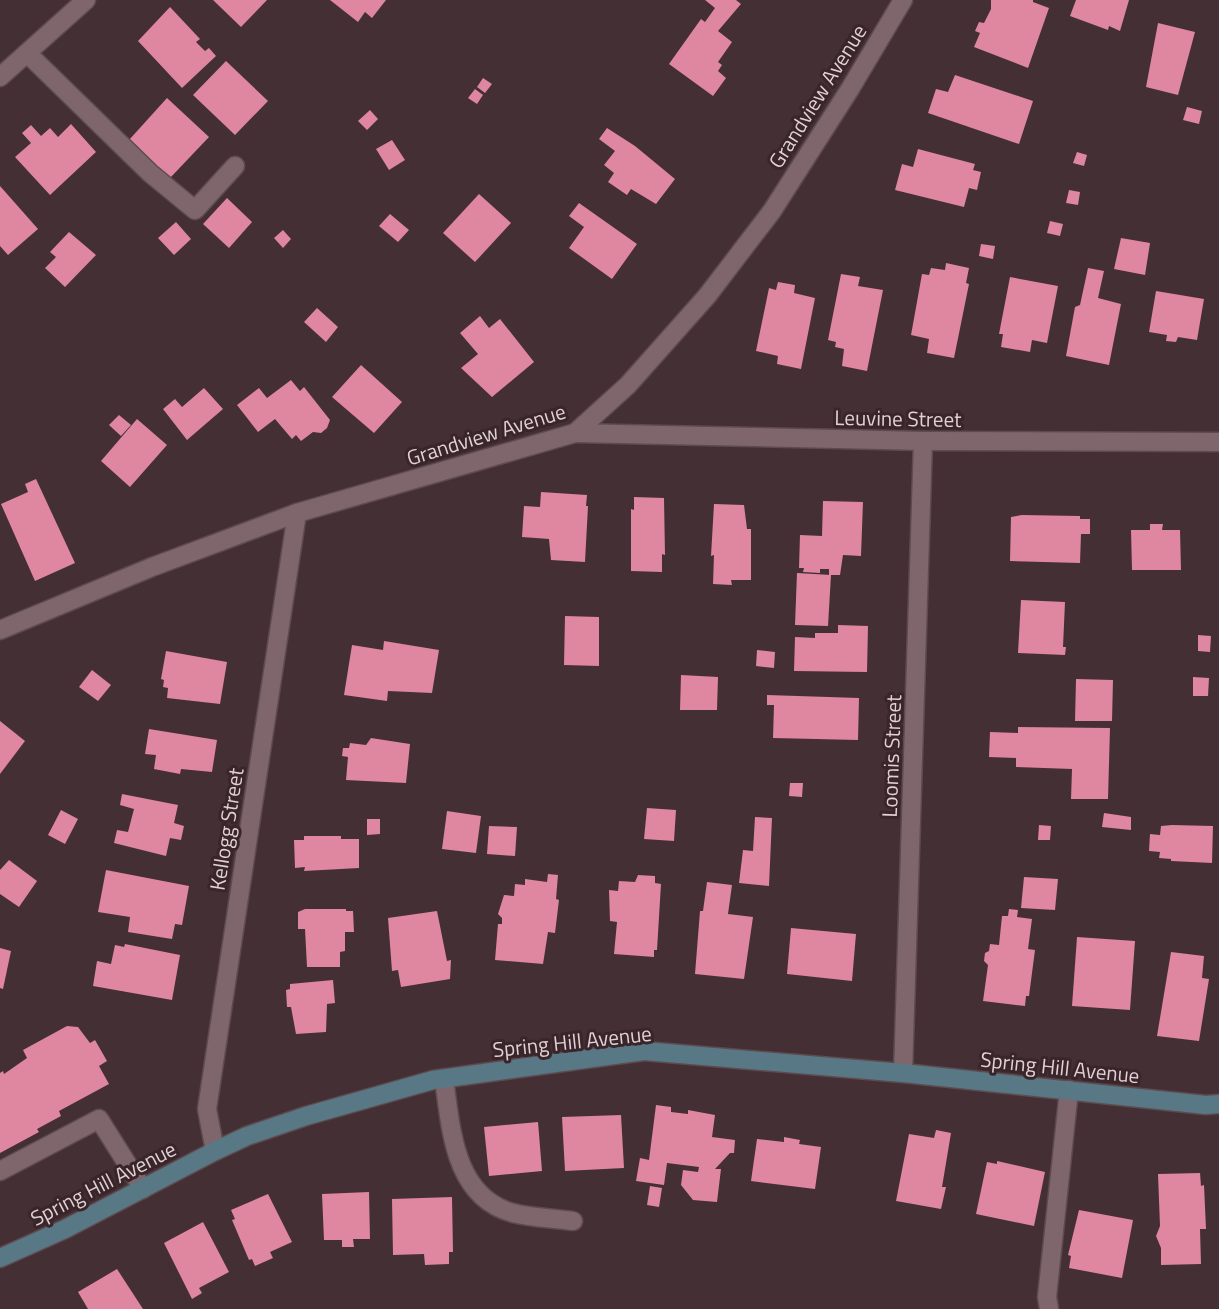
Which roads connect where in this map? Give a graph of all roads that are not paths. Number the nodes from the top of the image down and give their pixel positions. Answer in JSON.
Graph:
{"nodes":[{"id":1,"x":86,"y":0,"type":"edge"},
{"id":2,"x":903,"y":0,"type":"edge"},
{"id":3,"x":27,"y":53,"type":"junction"},
{"id":4,"x":0,"y":77,"type":"edge"},
{"id":5,"x":235,"y":166,"type":"dead end"},
{"id":6,"x":575,"y":433,"type":"junction"},
{"id":7,"x":923,"y":441,"type":"junction"},
{"id":8,"x":1219,"y":442,"type":"edge"},
{"id":9,"x":297,"y":513,"type":"junction"},
{"id":10,"x":0,"y":630,"type":"edge"},
{"id":11,"x":903,"y":1073,"type":"junction"},
{"id":12,"x":444,"y":1079,"type":"junction"},
{"id":13,"x":1068,"y":1090,"type":"junction"},
{"id":14,"x":1219,"y":1104,"type":"edge"},
{"id":15,"x":215,"y":1150,"type":"junction"},
{"id":16,"x":0,"y":1171,"type":"edge"},
{"id":17,"x":143,"y":1189,"type":"junction"},
{"id":18,"x":573,"y":1221,"type":"dead end"},
{"id":19,"x":0,"y":1258,"type":"edge"},
{"id":20,"x":1049,"y":1309,"type":"edge"}],
"edges":[{"from":1,"to":3,"type":"street"},
{"from":2,"to":6,"type":"street","name":"Grandview Avenue"},
{"from":3,"to":4,"type":"street"},
{"from":3,"to":5,"type":"street"},
{"from":6,"to":7,"type":"street","name":"Leuvine Street"},
{"from":6,"to":9,"type":"street","name":"Grandview Avenue"},
{"from":7,"to":8,"type":"street","name":"Leuvine Street"},
{"from":7,"to":11,"type":"street","name":"Loomis Street"},
{"from":9,"to":10,"type":"street","name":"Grandview Avenue"},
{"from":9,"to":15,"type":"street","name":"Kellogg Street"},
{"from":11,"to":12,"type":"street","name":"Spring Hill Avenue"},
{"from":11,"to":13,"type":"street","name":"Spring Hill Avenue"},
{"from":12,"to":15,"type":"street","name":"Spring Hill Avenue"},
{"from":12,"to":18,"type":"street"},
{"from":13,"to":14,"type":"street","name":"Spring Hill Avenue"},
{"from":13,"to":20,"type":"street"},
{"from":15,"to":17,"type":"street","name":"Spring Hill Avenue"},
{"from":16,"to":17,"type":"street"},
{"from":17,"to":19,"type":"street","name":"Spring Hill Avenue"}]}
